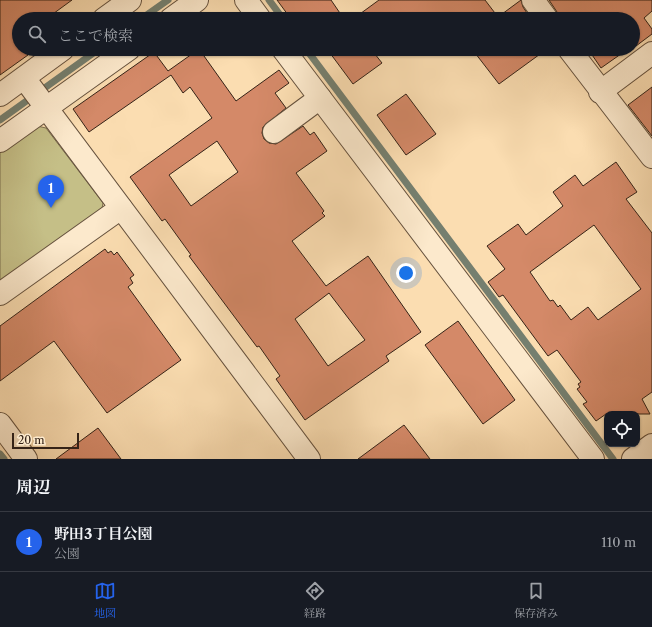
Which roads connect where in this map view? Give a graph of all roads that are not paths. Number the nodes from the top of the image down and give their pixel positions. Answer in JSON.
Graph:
{"nodes":[{"id":1,"x":130,"y":0,"type":"edge"},
{"id":2,"x":197,"y":0,"type":"edge"},
{"id":3,"x":246,"y":0,"type":"edge"},
{"id":4,"x":533,"y":0,"type":"edge"},
{"id":5,"x":114,"y":12,"type":"edge"},
{"id":6,"x":181,"y":12,"type":"edge"},
{"id":7,"x":255,"y":12,"type":"edge"},
{"id":8,"x":542,"y":12,"type":"edge"},
{"id":9,"x":652,"y":53,"type":"edge"},
{"id":10,"x":59,"y":56,"type":"edge"},
{"id":11,"x":115,"y":56,"type":"edge"},
{"id":12,"x":288,"y":56,"type":"edge"},
{"id":13,"x":574,"y":56,"type":"edge"},
{"id":14,"x":600,"y":92,"type":"junction"},
{"id":15,"x":0,"y":95,"type":"edge"},
{"id":16,"x":36,"y":95,"type":"junction"},
{"id":17,"x":320,"y":98,"type":"junction"},
{"id":18,"x":274,"y":132,"type":"dead end"},
{"id":19,"x":0,"y":141,"type":"edge"},
{"id":20,"x":652,"y":157,"type":"edge"},
{"id":21,"x":121,"y":208,"type":"junction"},
{"id":22,"x":0,"y":294,"type":"edge"},
{"id":23,"x":0,"y":424,"type":"edge"},
{"id":24,"x":652,"y":444,"type":"edge"},
{"id":25,"x":26,"y":459,"type":"edge"},
{"id":26,"x":309,"y":459,"type":"edge"},
{"id":27,"x":593,"y":459,"type":"edge"},
{"id":28,"x":633,"y":459,"type":"edge"}],
"edges":[{"from":1,"to":5,"type":"street"},
{"from":2,"to":6,"type":"street"},
{"from":3,"to":7,"type":"street"},
{"from":4,"to":8,"type":"street"},
{"from":9,"to":14,"type":"street"},
{"from":10,"to":16,"type":"street"},
{"from":11,"to":16,"type":"street"},
{"from":12,"to":17,"type":"street"},
{"from":13,"to":14,"type":"street"},
{"from":14,"to":20,"type":"street"},
{"from":15,"to":16,"type":"street"},
{"from":16,"to":19,"type":"street"},
{"from":16,"to":21,"type":"street"},
{"from":17,"to":18,"type":"street"},
{"from":17,"to":27,"type":"street"},
{"from":21,"to":22,"type":"street"},
{"from":21,"to":26,"type":"street"},
{"from":23,"to":25,"type":"street"},
{"from":24,"to":28,"type":"street"}]}
